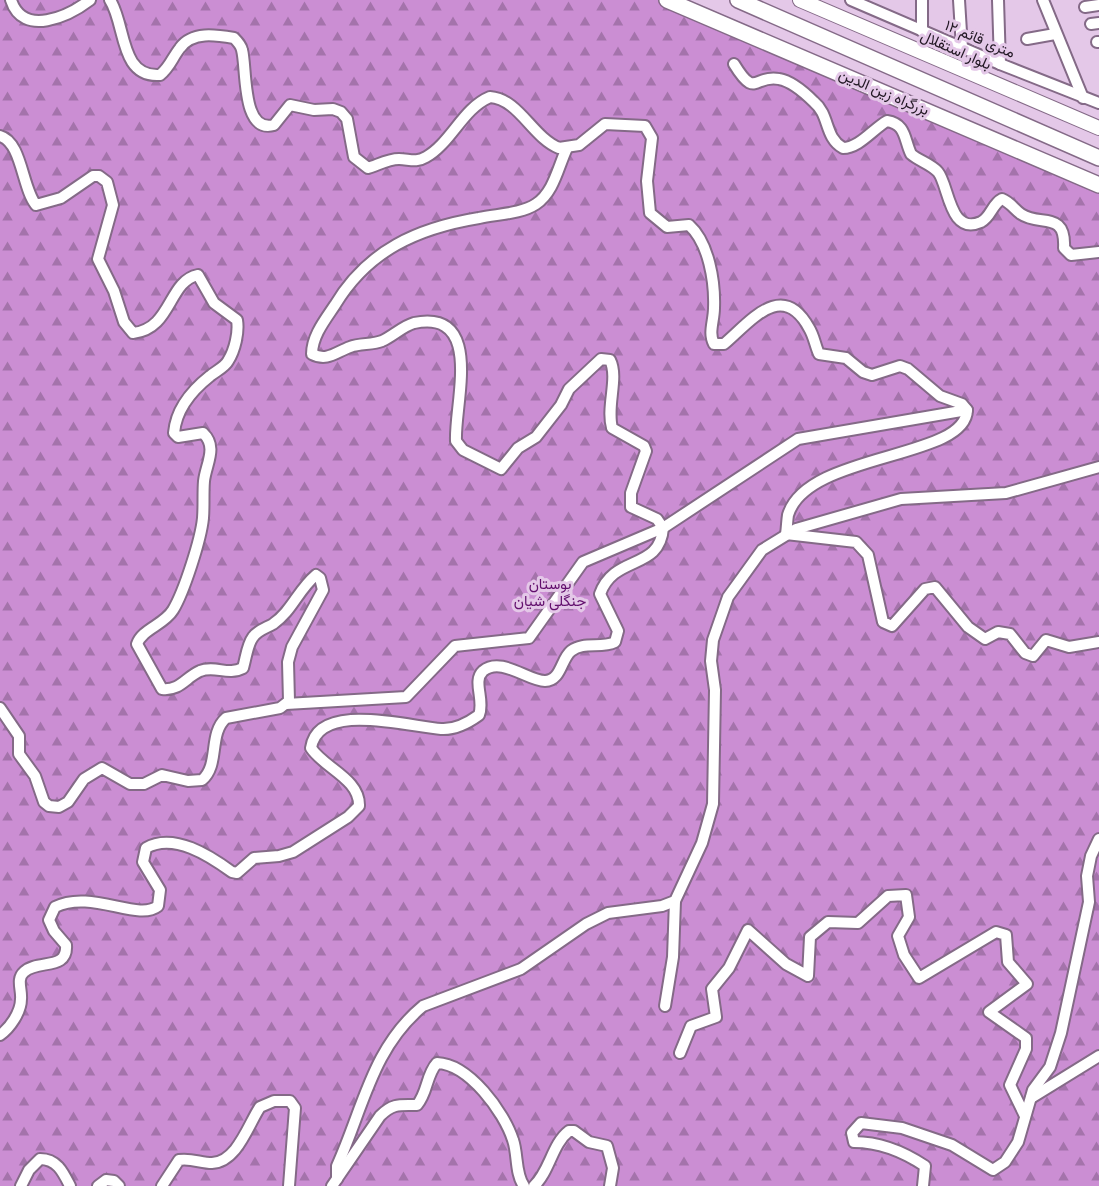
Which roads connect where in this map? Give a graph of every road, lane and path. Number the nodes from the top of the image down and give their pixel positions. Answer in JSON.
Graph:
{"nodes":[{"id":1,"x":11,"y":0,"type":"edge"},
{"id":2,"x":90,"y":0,"type":"edge"},
{"id":3,"x":110,"y":0,"type":"edge"},
{"id":4,"x":667,"y":0,"type":"edge"},
{"id":5,"x":738,"y":0,"type":"edge"},
{"id":6,"x":800,"y":0,"type":"edge"},
{"id":7,"x":818,"y":0,"type":"edge"},
{"id":8,"x":851,"y":0,"type":"edge"},
{"id":9,"x":921,"y":0,"type":"edge"},
{"id":10,"x":959,"y":0,"type":"edge"},
{"id":11,"x":998,"y":0,"type":"edge"},
{"id":12,"x":1043,"y":0,"type":"edge"},
{"id":13,"x":866,"y":3,"type":"edge"},
{"id":14,"x":1099,"y":3,"type":"edge"},
{"id":15,"x":1085,"y":7,"type":"dead end"},
{"id":16,"x":922,"y":31,"type":"junction"},
{"id":17,"x":1055,"y":34,"type":"junction"},
{"id":18,"x":1027,"y":39,"type":"dead end"},
{"id":19,"x":962,"y":48,"type":"junction"},
{"id":20,"x":734,"y":64,"type":"dead end"},
{"id":21,"x":1000,"y":64,"type":"junction"},
{"id":22,"x":1083,"y":98,"type":"junction"},
{"id":23,"x":1099,"y":103,"type":"edge"},
{"id":24,"x":1099,"y":119,"type":"edge"},
{"id":25,"x":1099,"y":128,"type":"edge"},
{"id":26,"x":0,"y":136,"type":"edge"},
{"id":27,"x":567,"y":148,"type":"junction"},
{"id":28,"x":1099,"y":158,"type":"edge"},
{"id":29,"x":1099,"y":185,"type":"edge"},
{"id":30,"x":1099,"y":252,"type":"edge"},
{"id":31,"x":967,"y":410,"type":"junction"},
{"id":32,"x":1099,"y":467,"type":"edge"},
{"id":33,"x":663,"y":528,"type":"junction"},
{"id":34,"x":786,"y":534,"type":"junction"},
{"id":35,"x":1099,"y":642,"type":"edge"},
{"id":36,"x":286,"y":704,"type":"junction"},
{"id":37,"x":0,"y":708,"type":"edge"},
{"id":38,"x":1099,"y":839,"type":"edge"},
{"id":39,"x":675,"y":901,"type":"junction"},
{"id":40,"x":665,"y":1006,"type":"dead end"},
{"id":41,"x":0,"y":1035,"type":"edge"},
{"id":42,"x":680,"y":1053,"type":"dead end"},
{"id":43,"x":1099,"y":1056,"type":"edge"},
{"id":44,"x":1031,"y":1098,"type":"junction"},
{"id":45,"x":1025,"y":1116,"type":"junction"},
{"id":46,"x":334,"y":1182,"type":"edge"},
{"id":47,"x":21,"y":1186,"type":"edge"},
{"id":48,"x":70,"y":1186,"type":"edge"},
{"id":49,"x":98,"y":1186,"type":"edge"},
{"id":50,"x":119,"y":1186,"type":"edge"},
{"id":51,"x":162,"y":1186,"type":"edge"},
{"id":52,"x":289,"y":1186,"type":"edge"},
{"id":53,"x":524,"y":1186,"type":"edge"},
{"id":54,"x":534,"y":1186,"type":"edge"},
{"id":55,"x":610,"y":1186,"type":"edge"},
{"id":56,"x":923,"y":1186,"type":"edge"}],
"edges":[{"from":1,"to":2,"type":"street"},
{"from":3,"to":27,"type":"street"},
{"from":4,"to":29,"type":"highway","name":"بزرگراه زین الدین"},
{"from":5,"to":28,"type":"highway","name":"بزرگراه زین الدین"},
{"from":6,"to":25,"type":"main road","name":"بلوار استقلال"},
{"from":7,"to":24,"type":"main road","name":"بلوار استقلال"},
{"from":8,"to":13,"type":"street","name":"۱۲ متری قائم"},
{"from":9,"to":16,"type":"street"},
{"from":10,"to":19,"type":"street"},
{"from":11,"to":21,"type":"street"},
{"from":12,"to":17,"type":"street"},
{"from":13,"to":16,"type":"street","name":"۱۲ متری قائم"},
{"from":14,"to":15,"type":"street"},
{"from":16,"to":19,"type":"street","name":"۱۲ متری قائم"},
{"from":17,"to":18,"type":"street"},
{"from":17,"to":22,"type":"street"},
{"from":19,"to":21,"type":"street","name":"۱۲ متری قائم"},
{"from":20,"to":30,"type":"street"},
{"from":21,"to":22,"type":"street","name":"۱۲ متری قائم"},
{"from":22,"to":23,"type":"street","name":"۱۲ متری قائم"},
{"from":26,"to":36,"type":"street"},
{"from":27,"to":31,"type":"street"},
{"from":27,"to":33,"type":"street"},
{"from":31,"to":33,"type":"street"},
{"from":31,"to":34,"type":"street"},
{"from":32,"to":34,"type":"street"},
{"from":33,"to":36,"type":"street"},
{"from":33,"to":41,"type":"street"},
{"from":34,"to":35,"type":"street"},
{"from":34,"to":39,"type":"street"},
{"from":36,"to":37,"type":"street"},
{"from":38,"to":44,"type":"street"},
{"from":39,"to":40,"type":"street"},
{"from":39,"to":46,"type":"street"},
{"from":42,"to":45,"type":"street"},
{"from":43,"to":44,"type":"street"},
{"from":44,"to":45,"type":"street"},
{"from":45,"to":56,"type":"street"},
{"from":46,"to":53,"type":"street"},
{"from":47,"to":48,"type":"street"},
{"from":49,"to":50,"type":"street"},
{"from":51,"to":52,"type":"street"},
{"from":54,"to":55,"type":"street"}]}
